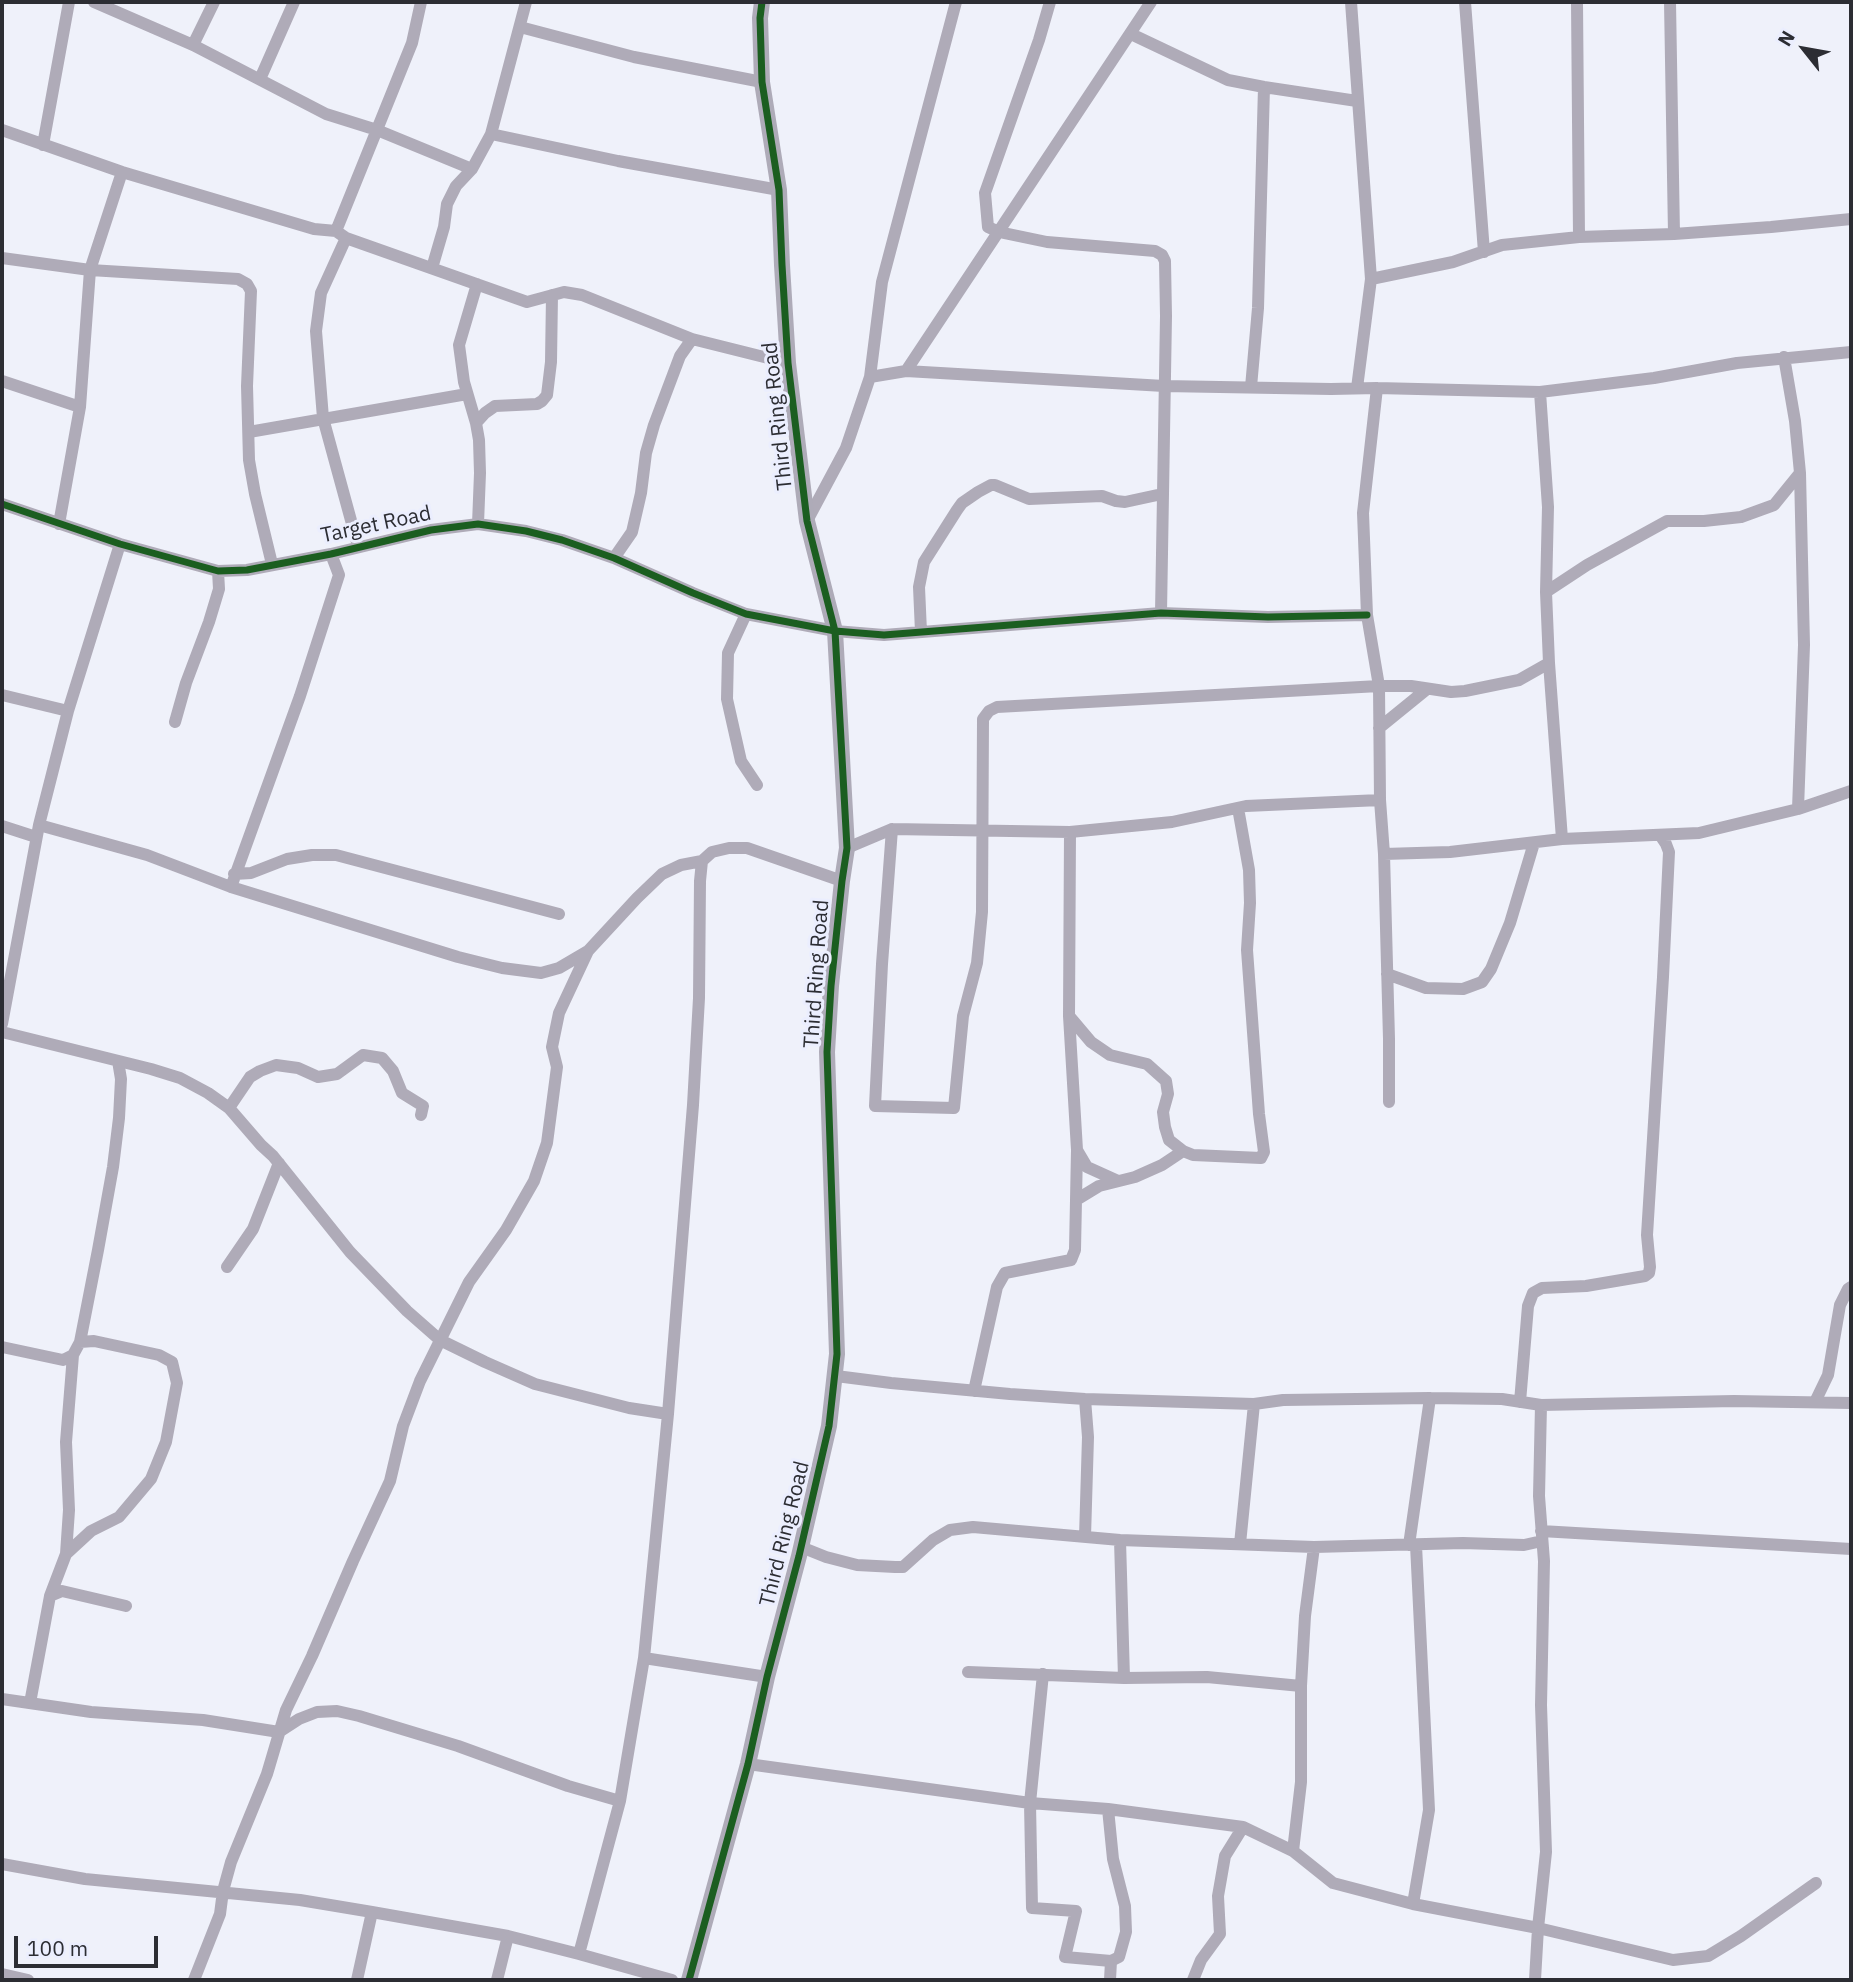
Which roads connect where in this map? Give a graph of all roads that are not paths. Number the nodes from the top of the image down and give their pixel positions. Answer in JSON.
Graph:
{"nodes":[{"id":1,"x":69,"y":2,"type":"edge"},
{"id":2,"x":94,"y":2,"type":"edge"},
{"id":3,"x":214,"y":2,"type":"edge"},
{"id":4,"x":294,"y":2,"type":"edge"},
{"id":5,"x":421,"y":2,"type":"edge"},
{"id":6,"x":526,"y":2,"type":"edge"},
{"id":7,"x":762,"y":2,"type":"edge"},
{"id":8,"x":956,"y":2,"type":"edge"},
{"id":9,"x":1050,"y":2,"type":"edge"},
{"id":10,"x":1151,"y":2,"type":"edge"},
{"id":11,"x":1350,"y":2,"type":"edge"},
{"id":12,"x":1465,"y":2,"type":"edge"},
{"id":13,"x":1577,"y":2,"type":"edge"},
{"id":14,"x":1670,"y":2,"type":"edge"},
{"id":15,"x":520,"y":27,"type":"junction"},
{"id":16,"x":1131,"y":34,"type":"junction"},
{"id":17,"x":193,"y":45,"type":"junction"},
{"id":18,"x":260,"y":79,"type":"junction"},
{"id":19,"x":762,"y":82,"type":"junction"},
{"id":20,"x":1264,"y":87,"type":"junction"},
{"id":21,"x":1357,"y":101,"type":"junction"},
{"id":22,"x":2,"y":130,"type":"edge"},
{"id":23,"x":377,"y":130,"type":"junction"},
{"id":24,"x":491,"y":134,"type":"junction"},
{"id":25,"x":43,"y":145,"type":"junction"},
{"id":26,"x":472,"y":169,"type":"junction"},
{"id":27,"x":122,"y":172,"type":"junction"},
{"id":28,"x":779,"y":190,"type":"junction"},
{"id":29,"x":1851,"y":219,"type":"edge"},
{"id":30,"x":999,"y":232,"type":"junction"},
{"id":31,"x":1674,"y":234,"type":"junction"},
{"id":32,"x":341,"y":235,"type":"junction"},
{"id":33,"x":1579,"y":237,"type":"junction"},
{"id":34,"x":1484,"y":252,"type":"junction"},
{"id":35,"x":2,"y":258,"type":"edge"},
{"id":36,"x":432,"y":268,"type":"junction"},
{"id":37,"x":90,"y":270,"type":"junction"},
{"id":38,"x":1371,"y":279,"type":"junction"},
{"id":39,"x":477,"y":284,"type":"junction"},
{"id":40,"x":552,"y":295,"type":"junction"},
{"id":41,"x":692,"y":339,"type":"junction"},
{"id":42,"x":1851,"y":352,"type":"edge"},
{"id":43,"x":1784,"y":357,"type":"junction"},
{"id":44,"x":788,"y":363,"type":"junction"},
{"id":45,"x":906,"y":371,"type":"junction"},
{"id":46,"x":870,"y":377,"type":"junction"},
{"id":47,"x":2,"y":381,"type":"edge"},
{"id":48,"x":1164,"y":386,"type":"junction"},
{"id":49,"x":1251,"y":387,"type":"junction"},
{"id":50,"x":1357,"y":388,"type":"junction"},
{"id":51,"x":1377,"y":388,"type":"junction"},
{"id":52,"x":1540,"y":393,"type":"junction"},
{"id":53,"x":467,"y":394,"type":"junction"},
{"id":54,"x":80,"y":407,"type":"junction"},
{"id":55,"x":323,"y":418,"type":"junction"},
{"id":56,"x":476,"y":423,"type":"junction"},
{"id":57,"x":249,"y":432,"type":"junction"},
{"id":58,"x":1800,"y":473,"type":"junction"},
{"id":59,"x":1162,"y":494,"type":"junction"},
{"id":60,"x":2,"y":504,"type":"edge"},
{"id":61,"x":807,"y":521,"type":"junction"},
{"id":62,"x":59,"y":524,"type":"junction"},
{"id":63,"x":478,"y":524,"type":"junction"},
{"id":64,"x":120,"y":544,"type":"junction"},
{"id":65,"x":358,"y":546,"type":"junction"},
{"id":66,"x":331,"y":554,"type":"junction"},
{"id":67,"x":614,"y":558,"type":"junction"},
{"id":68,"x":272,"y":564,"type":"junction"},
{"id":69,"x":218,"y":571,"type":"junction"},
{"id":70,"x":1546,"y":592,"type":"junction"},
{"id":71,"x":1161,"y":613,"type":"junction"},
{"id":72,"x":746,"y":614,"type":"junction"},
{"id":73,"x":1367,"y":615,"type":"junction"},
{"id":74,"x":835,"y":631,"type":"junction"},
{"id":75,"x":921,"y":632,"type":"junction"},
{"id":76,"x":1549,"y":663,"type":"junction"},
{"id":77,"x":1379,"y":686,"type":"junction"},
{"id":78,"x":1427,"y":689,"type":"junction"},
{"id":79,"x":2,"y":695,"type":"edge"},
{"id":80,"x":68,"y":711,"type":"junction"},
{"id":81,"x":175,"y":722,"type":"dead end"},
{"id":82,"x":1379,"y":728,"type":"junction"},
{"id":83,"x":757,"y":785,"type":"dead end"},
{"id":84,"x":1851,"y":791,"type":"edge"},
{"id":85,"x":1380,"y":800,"type":"junction"},
{"id":86,"x":1238,"y":808,"type":"junction"},
{"id":87,"x":1798,"y":809,"type":"junction"},
{"id":88,"x":2,"y":826,"type":"edge"},
{"id":89,"x":892,"y":829,"type":"junction"},
{"id":90,"x":981,"y":830,"type":"junction"},
{"id":91,"x":37,"y":831,"type":"junction"},
{"id":92,"x":1070,"y":832,"type":"junction"},
{"id":93,"x":1660,"y":835,"type":"junction"},
{"id":94,"x":1562,"y":839,"type":"junction"},
{"id":95,"x":1534,"y":843,"type":"junction"},
{"id":96,"x":847,"y":848,"type":"junction"},
{"id":97,"x":1384,"y":854,"type":"junction"},
{"id":98,"x":702,"y":861,"type":"junction"},
{"id":99,"x":233,"y":880,"type":"junction"},
{"id":100,"x":842,"y":881,"type":"junction"},
{"id":101,"x":559,"y":914,"type":"dead end"},
{"id":102,"x":589,"y":951,"type":"junction"},
{"id":103,"x":1387,"y":974,"type":"junction"},
{"id":104,"x":1069,"y":1016,"type":"junction"},
{"id":105,"x":2,"y":1024,"type":"edge"},
{"id":106,"x":2,"y":1032,"type":"edge"},
{"id":107,"x":118,"y":1061,"type":"junction"},
{"id":108,"x":1389,"y":1102,"type":"dead end"},
{"id":109,"x":229,"y":1108,"type":"junction"},
{"id":110,"x":421,"y":1115,"type":"dead end"},
{"id":111,"x":1077,"y":1150,"type":"junction"},
{"id":112,"x":1183,"y":1152,"type":"junction"},
{"id":113,"x":279,"y":1163,"type":"junction"},
{"id":114,"x":1118,"y":1181,"type":"junction"},
{"id":115,"x":1076,"y":1200,"type":"junction"},
{"id":116,"x":227,"y":1267,"type":"dead end"},
{"id":117,"x":1851,"y":1287,"type":"edge"},
{"id":118,"x":440,"y":1339,"type":"junction"},
{"id":119,"x":80,"y":1342,"type":"junction"},
{"id":120,"x":2,"y":1346,"type":"edge"},
{"id":121,"x":73,"y":1355,"type":"junction"},
{"id":122,"x":836,"y":1376,"type":"junction"},
{"id":123,"x":974,"y":1391,"type":"junction"},
{"id":124,"x":1430,"y":1398,"type":"junction"},
{"id":125,"x":1085,"y":1399,"type":"junction"},
{"id":126,"x":1520,"y":1402,"type":"junction"},
{"id":127,"x":1815,"y":1402,"type":"junction"},
{"id":128,"x":1851,"y":1403,"type":"edge"},
{"id":129,"x":1254,"y":1404,"type":"junction"},
{"id":130,"x":1541,"y":1405,"type":"junction"},
{"id":131,"x":668,"y":1414,"type":"junction"},
{"id":132,"x":1541,"y":1536,"type":"junction"},
{"id":133,"x":1085,"y":1537,"type":"junction"},
{"id":134,"x":1120,"y":1540,"type":"junction"},
{"id":135,"x":1240,"y":1544,"type":"junction"},
{"id":136,"x":1413,"y":1545,"type":"junction"},
{"id":137,"x":1314,"y":1546,"type":"junction"},
{"id":138,"x":801,"y":1547,"type":"junction"},
{"id":139,"x":1851,"y":1549,"type":"edge"},
{"id":140,"x":66,"y":1554,"type":"junction"},
{"id":141,"x":50,"y":1596,"type":"junction"},
{"id":142,"x":126,"y":1606,"type":"dead end"},
{"id":143,"x":644,"y":1658,"type":"junction"},
{"id":144,"x":968,"y":1672,"type":"dead end"},
{"id":145,"x":1043,"y":1674,"type":"junction"},
{"id":146,"x":767,"y":1677,"type":"junction"},
{"id":147,"x":1124,"y":1678,"type":"junction"},
{"id":148,"x":1301,"y":1686,"type":"junction"},
{"id":149,"x":2,"y":1699,"type":"edge"},
{"id":150,"x":30,"y":1703,"type":"junction"},
{"id":151,"x":279,"y":1732,"type":"junction"},
{"id":152,"x":748,"y":1764,"type":"junction"},
{"id":153,"x":620,"y":1801,"type":"junction"},
{"id":154,"x":1030,"y":1803,"type":"junction"},
{"id":155,"x":1108,"y":1809,"type":"junction"},
{"id":156,"x":1243,"y":1828,"type":"junction"},
{"id":157,"x":1293,"y":1852,"type":"junction"},
{"id":158,"x":2,"y":1864,"type":"edge"},
{"id":159,"x":1816,"y":1883,"type":"dead end"},
{"id":160,"x":223,"y":1891,"type":"junction"},
{"id":161,"x":1413,"y":1904,"type":"junction"},
{"id":162,"x":372,"y":1912,"type":"junction"},
{"id":163,"x":1538,"y":1928,"type":"junction"},
{"id":164,"x":508,"y":1936,"type":"junction"},
{"id":165,"x":579,"y":1954,"type":"junction"},
{"id":166,"x":1111,"y":1961,"type":"junction"},
{"id":167,"x":2,"y":1974,"type":"edge"},
{"id":168,"x":29,"y":1980,"type":"edge"},
{"id":169,"x":194,"y":1980,"type":"edge"},
{"id":170,"x":357,"y":1980,"type":"edge"},
{"id":171,"x":497,"y":1980,"type":"edge"},
{"id":172,"x":672,"y":1980,"type":"edge"},
{"id":173,"x":689,"y":1980,"type":"edge"},
{"id":174,"x":1110,"y":1980,"type":"edge"},
{"id":175,"x":1193,"y":1980,"type":"edge"},
{"id":176,"x":1535,"y":1980,"type":"edge"}],
"edges":[{"from":1,"to":25,"type":"street"},
{"from":2,"to":17,"type":"street"},
{"from":3,"to":17,"type":"street"},
{"from":4,"to":18,"type":"street"},
{"from":5,"to":23,"type":"street"},
{"from":6,"to":15,"type":"street"},
{"from":7,"to":19,"type":"street","name":"Third Ring Road"},
{"from":8,"to":46,"type":"street"},
{"from":9,"to":30,"type":"street"},
{"from":10,"to":16,"type":"street"},
{"from":11,"to":21,"type":"street"},
{"from":12,"to":34,"type":"street"},
{"from":13,"to":33,"type":"street"},
{"from":14,"to":31,"type":"street"},
{"from":15,"to":19,"type":"street"},
{"from":15,"to":24,"type":"street"},
{"from":16,"to":20,"type":"street"},
{"from":16,"to":30,"type":"street"},
{"from":17,"to":18,"type":"street"},
{"from":18,"to":23,"type":"street"},
{"from":19,"to":28,"type":"street","name":"Third Ring Road"},
{"from":20,"to":21,"type":"street"},
{"from":20,"to":49,"type":"street"},
{"from":21,"to":38,"type":"street"},
{"from":22,"to":25,"type":"street"},
{"from":23,"to":26,"type":"street"},
{"from":23,"to":32,"type":"street"},
{"from":24,"to":26,"type":"street"},
{"from":24,"to":28,"type":"street"},
{"from":25,"to":27,"type":"street"},
{"from":26,"to":36,"type":"street"},
{"from":27,"to":32,"type":"street"},
{"from":27,"to":37,"type":"street"},
{"from":28,"to":44,"type":"street","name":"Third Ring Road"},
{"from":29,"to":31,"type":"street"},
{"from":30,"to":45,"type":"street"},
{"from":30,"to":48,"type":"street"},
{"from":31,"to":33,"type":"street"},
{"from":32,"to":36,"type":"street"},
{"from":32,"to":55,"type":"street"},
{"from":33,"to":34,"type":"street"},
{"from":34,"to":38,"type":"street"},
{"from":35,"to":37,"type":"street"},
{"from":36,"to":39,"type":"street"},
{"from":37,"to":54,"type":"street"},
{"from":37,"to":57,"type":"street"},
{"from":38,"to":50,"type":"street"},
{"from":39,"to":40,"type":"street"},
{"from":39,"to":53,"type":"street"},
{"from":40,"to":41,"type":"street"},
{"from":40,"to":56,"type":"street"},
{"from":41,"to":44,"type":"street"},
{"from":41,"to":67,"type":"street"},
{"from":42,"to":43,"type":"street"},
{"from":43,"to":52,"type":"street"},
{"from":43,"to":58,"type":"street"},
{"from":44,"to":61,"type":"street","name":"Third Ring Road"},
{"from":45,"to":46,"type":"street"},
{"from":45,"to":48,"type":"street"},
{"from":46,"to":61,"type":"street"},
{"from":47,"to":54,"type":"street"},
{"from":48,"to":49,"type":"street"},
{"from":48,"to":59,"type":"street"},
{"from":49,"to":50,"type":"street"},
{"from":50,"to":51,"type":"street"},
{"from":51,"to":52,"type":"street"},
{"from":51,"to":73,"type":"street"},
{"from":52,"to":70,"type":"street"},
{"from":53,"to":55,"type":"street"},
{"from":53,"to":56,"type":"street"},
{"from":54,"to":62,"type":"street"},
{"from":55,"to":57,"type":"street"},
{"from":55,"to":65,"type":"street"},
{"from":56,"to":63,"type":"street"},
{"from":57,"to":68,"type":"street"},
{"from":58,"to":70,"type":"street"},
{"from":58,"to":87,"type":"street"},
{"from":59,"to":71,"type":"street"},
{"from":59,"to":75,"type":"street"},
{"from":60,"to":62,"type":"street","name":"Target Road"},
{"from":61,"to":74,"type":"street","name":"Third Ring Road"},
{"from":62,"to":64,"type":"street","name":"Target Road"},
{"from":63,"to":65,"type":"street","name":"Target Road"},
{"from":63,"to":67,"type":"street","name":"Target Road"},
{"from":64,"to":69,"type":"street","name":"Target Road"},
{"from":64,"to":80,"type":"street"},
{"from":65,"to":66,"type":"street","name":"Target Road"},
{"from":66,"to":68,"type":"street","name":"Target Road"},
{"from":66,"to":99,"type":"street"},
{"from":67,"to":72,"type":"street","name":"Target Road"},
{"from":68,"to":69,"type":"street","name":"Target Road"},
{"from":69,"to":81,"type":"street"},
{"from":70,"to":76,"type":"street"},
{"from":71,"to":73,"type":"street","name":"Target Road"},
{"from":71,"to":75,"type":"street","name":"Target Road"},
{"from":72,"to":74,"type":"street","name":"Target Road"},
{"from":72,"to":83,"type":"street"},
{"from":73,"to":77,"type":"street"},
{"from":74,"to":75,"type":"street","name":"Target Road"},
{"from":74,"to":96,"type":"street","name":"Third Ring Road"},
{"from":76,"to":78,"type":"street"},
{"from":76,"to":94,"type":"street"},
{"from":77,"to":78,"type":"street"},
{"from":77,"to":82,"type":"street"},
{"from":77,"to":90,"type":"street"},
{"from":78,"to":82,"type":"street"},
{"from":79,"to":80,"type":"street"},
{"from":80,"to":91,"type":"street"},
{"from":82,"to":85,"type":"street"},
{"from":84,"to":87,"type":"street"},
{"from":85,"to":86,"type":"street"},
{"from":85,"to":97,"type":"street"},
{"from":86,"to":92,"type":"street"},
{"from":86,"to":112,"type":"street"},
{"from":87,"to":93,"type":"street"},
{"from":88,"to":91,"type":"street"},
{"from":89,"to":90,"type":"street"},
{"from":89,"to":90,"type":"street"},
{"from":89,"to":96,"type":"street"},
{"from":90,"to":92,"type":"street"},
{"from":91,"to":99,"type":"street"},
{"from":91,"to":105,"type":"street"},
{"from":92,"to":104,"type":"street"},
{"from":93,"to":94,"type":"street"},
{"from":93,"to":126,"type":"street"},
{"from":94,"to":95,"type":"street"},
{"from":95,"to":97,"type":"street"},
{"from":95,"to":103,"type":"street"},
{"from":96,"to":100,"type":"street","name":"Third Ring Road"},
{"from":97,"to":103,"type":"street"},
{"from":98,"to":100,"type":"street"},
{"from":98,"to":102,"type":"street"},
{"from":98,"to":131,"type":"street"},
{"from":99,"to":101,"type":"street"},
{"from":99,"to":102,"type":"street"},
{"from":100,"to":122,"type":"street","name":"Third Ring Road"},
{"from":102,"to":118,"type":"street"},
{"from":103,"to":108,"type":"street"},
{"from":104,"to":111,"type":"street"},
{"from":104,"to":112,"type":"street"},
{"from":106,"to":107,"type":"street"},
{"from":107,"to":109,"type":"street"},
{"from":107,"to":119,"type":"street"},
{"from":109,"to":110,"type":"street"},
{"from":109,"to":113,"type":"street"},
{"from":111,"to":114,"type":"street"},
{"from":111,"to":115,"type":"street"},
{"from":112,"to":114,"type":"street"},
{"from":113,"to":116,"type":"street"},
{"from":113,"to":118,"type":"street"},
{"from":114,"to":115,"type":"street"},
{"from":115,"to":123,"type":"street"},
{"from":117,"to":127,"type":"street"},
{"from":118,"to":131,"type":"street"},
{"from":118,"to":151,"type":"street"},
{"from":119,"to":121,"type":"street"},
{"from":119,"to":140,"type":"street"},
{"from":120,"to":121,"type":"street"},
{"from":121,"to":140,"type":"street"},
{"from":122,"to":123,"type":"street"},
{"from":122,"to":138,"type":"street","name":"Third Ring Road"},
{"from":123,"to":125,"type":"street"},
{"from":124,"to":126,"type":"street"},
{"from":124,"to":129,"type":"street"},
{"from":124,"to":136,"type":"street"},
{"from":125,"to":129,"type":"street"},
{"from":125,"to":133,"type":"street"},
{"from":126,"to":130,"type":"street"},
{"from":127,"to":128,"type":"street"},
{"from":127,"to":130,"type":"street"},
{"from":129,"to":135,"type":"street"},
{"from":130,"to":132,"type":"street"},
{"from":131,"to":143,"type":"street"},
{"from":132,"to":136,"type":"street"},
{"from":132,"to":139,"type":"street"},
{"from":132,"to":163,"type":"street"},
{"from":133,"to":134,"type":"street"},
{"from":133,"to":138,"type":"street"},
{"from":134,"to":135,"type":"street"},
{"from":134,"to":147,"type":"street"},
{"from":135,"to":137,"type":"street"},
{"from":136,"to":137,"type":"street"},
{"from":136,"to":161,"type":"street"},
{"from":137,"to":148,"type":"street"},
{"from":138,"to":146,"type":"street","name":"Third Ring Road"},
{"from":140,"to":141,"type":"street"},
{"from":141,"to":142,"type":"street"},
{"from":141,"to":150,"type":"street"},
{"from":143,"to":146,"type":"street"},
{"from":143,"to":153,"type":"street"},
{"from":144,"to":145,"type":"street"},
{"from":145,"to":147,"type":"street"},
{"from":145,"to":154,"type":"street"},
{"from":146,"to":152,"type":"street","name":"Third Ring Road"},
{"from":147,"to":148,"type":"street"},
{"from":148,"to":157,"type":"street"},
{"from":149,"to":150,"type":"street"},
{"from":150,"to":151,"type":"street"},
{"from":151,"to":153,"type":"street"},
{"from":151,"to":160,"type":"street"},
{"from":152,"to":154,"type":"street"},
{"from":152,"to":173,"type":"street","name":"Third Ring Road"},
{"from":153,"to":165,"type":"street"},
{"from":154,"to":155,"type":"street"},
{"from":154,"to":166,"type":"street"},
{"from":155,"to":156,"type":"street"},
{"from":155,"to":166,"type":"street"},
{"from":156,"to":157,"type":"street"},
{"from":156,"to":175,"type":"street"},
{"from":157,"to":161,"type":"street"},
{"from":158,"to":160,"type":"street"},
{"from":159,"to":163,"type":"street"},
{"from":160,"to":162,"type":"street"},
{"from":160,"to":169,"type":"street"},
{"from":161,"to":163,"type":"street"},
{"from":162,"to":164,"type":"street"},
{"from":162,"to":170,"type":"street"},
{"from":163,"to":176,"type":"street"},
{"from":164,"to":165,"type":"street"},
{"from":164,"to":171,"type":"street"},
{"from":165,"to":172,"type":"street"},
{"from":166,"to":174,"type":"street"},
{"from":167,"to":168,"type":"street"}]}
